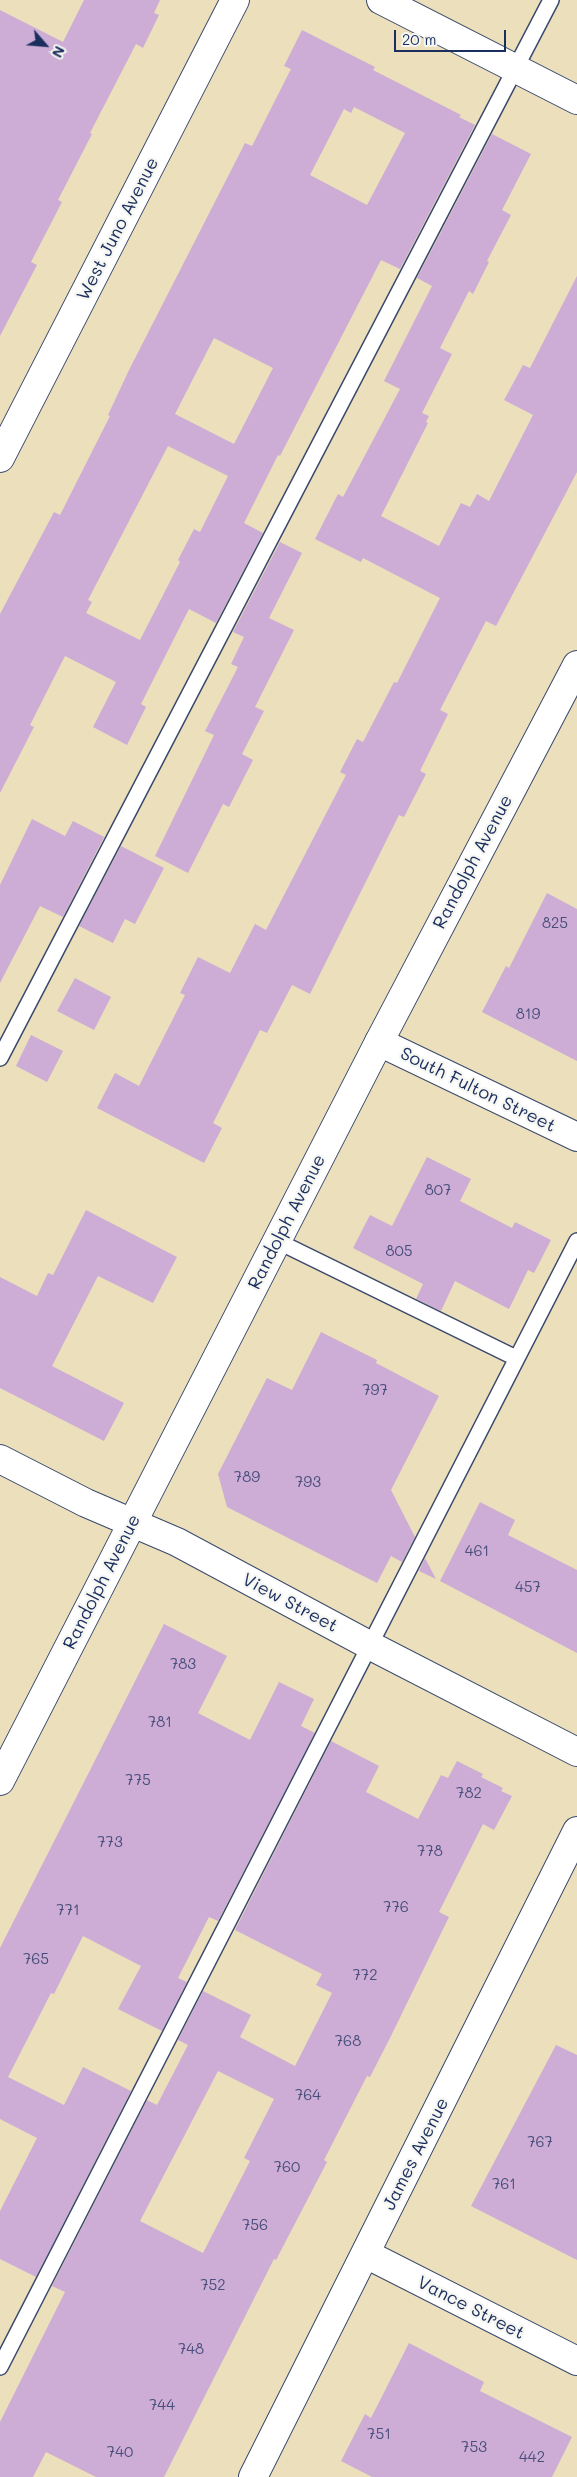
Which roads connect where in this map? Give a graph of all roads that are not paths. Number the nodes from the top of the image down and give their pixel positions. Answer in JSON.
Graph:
{"nodes":[{"id":1,"x":235,"y":0,"type":"edge"},
{"id":2,"x":381,"y":0,"type":"edge"},
{"id":3,"x":551,"y":0,"type":"edge"},
{"id":4,"x":515,"y":68,"type":"junction"},
{"id":5,"x":577,"y":100,"type":"edge"},
{"id":6,"x":0,"y":458,"type":"edge"},
{"id":7,"x":577,"y":665,"type":"edge"},
{"id":8,"x":379,"y":1042,"type":"junction"},
{"id":9,"x":0,"y":1058,"type":"edge"},
{"id":10,"x":577,"y":1137,"type":"edge"},
{"id":11,"x":277,"y":1241,"type":"junction"},
{"id":12,"x":577,"y":1241,"type":"edge"},
{"id":13,"x":516,"y":1358,"type":"junction"},
{"id":14,"x":0,"y":1459,"type":"edge"},
{"id":15,"x":132,"y":1523,"type":"junction"},
{"id":16,"x":371,"y":1646,"type":"junction"},
{"id":17,"x":577,"y":1752,"type":"edge"},
{"id":18,"x":0,"y":1781,"type":"edge"},
{"id":19,"x":577,"y":1831,"type":"edge"},
{"id":20,"x":366,"y":2254,"type":"junction"},
{"id":21,"x":577,"y":2361,"type":"edge"},
{"id":22,"x":0,"y":2367,"type":"edge"},
{"id":23,"x":253,"y":2477,"type":"edge"}],
"edges":[{"from":1,"to":6,"type":"street","name":"West Juno Avenue"},
{"from":2,"to":4,"type":"street"},
{"from":3,"to":4,"type":"lane"},
{"from":4,"to":5,"type":"street"},
{"from":4,"to":9,"type":"lane"},
{"from":7,"to":8,"type":"street","name":"Randolph Avenue"},
{"from":8,"to":10,"type":"street","name":"South Fulton Street"},
{"from":8,"to":11,"type":"street","name":"Randolph Avenue"},
{"from":11,"to":13,"type":"lane"},
{"from":11,"to":15,"type":"street","name":"Randolph Avenue"},
{"from":12,"to":13,"type":"lane"},
{"from":13,"to":16,"type":"lane"},
{"from":14,"to":15,"type":"street","name":"View Street"},
{"from":15,"to":16,"type":"street","name":"View Street"},
{"from":15,"to":18,"type":"street","name":"Randolph Avenue"},
{"from":16,"to":17,"type":"street","name":"View Street"},
{"from":16,"to":22,"type":"lane"},
{"from":19,"to":20,"type":"street","name":"James Avenue"},
{"from":20,"to":21,"type":"street","name":"Vance Street"},
{"from":20,"to":23,"type":"street","name":"James Avenue"}]}
